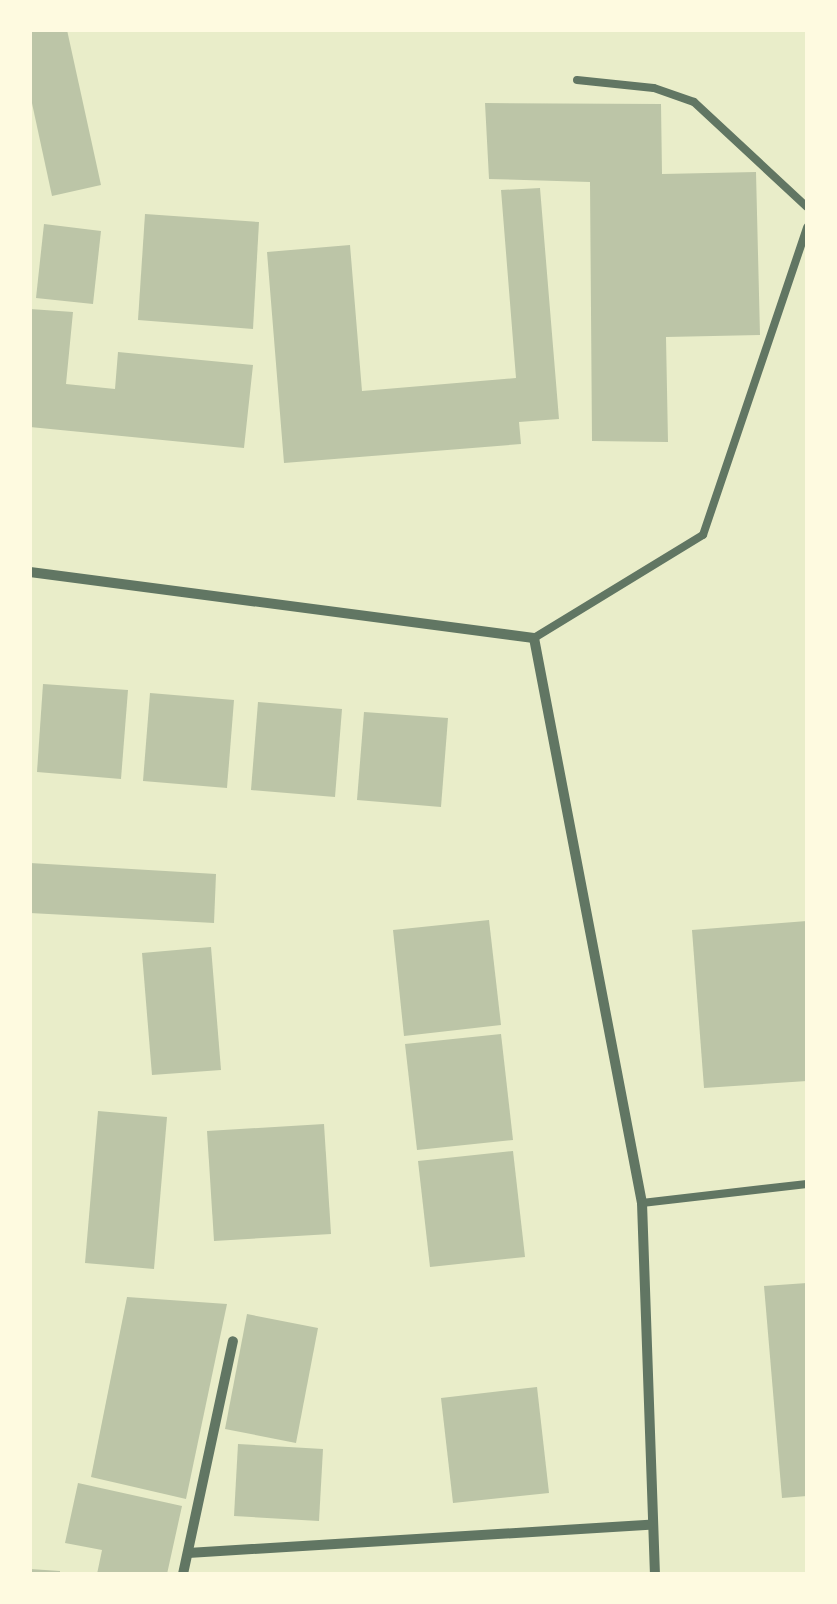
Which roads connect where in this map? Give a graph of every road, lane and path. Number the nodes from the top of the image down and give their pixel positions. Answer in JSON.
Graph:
{"nodes":[{"id":1,"x":577,"y":80,"type":"dead end"},
{"id":2,"x":807,"y":206,"type":"edge"},
{"id":3,"x":807,"y":228,"type":"edge"},
{"id":4,"x":30,"y":572,"type":"edge"},
{"id":5,"x":534,"y":638,"type":"junction"},
{"id":6,"x":807,"y":1184,"type":"edge"},
{"id":7,"x":642,"y":1203,"type":"junction"},
{"id":8,"x":233,"y":1341,"type":"dead end"},
{"id":9,"x":649,"y":1525,"type":"junction"},
{"id":10,"x":188,"y":1553,"type":"junction"},
{"id":11,"x":183,"y":1574,"type":"edge"},
{"id":12,"x":655,"y":1574,"type":"edge"}],
"edges":[{"from":1,"to":2,"type":"lane"},
{"from":3,"to":5,"type":"lane"},
{"from":4,"to":5,"type":"street"},
{"from":5,"to":7,"type":"street"},
{"from":6,"to":7,"type":"lane"},
{"from":7,"to":9,"type":"street"},
{"from":8,"to":10,"type":"street"},
{"from":9,"to":10,"type":"street"},
{"from":9,"to":12,"type":"street"},
{"from":10,"to":11,"type":"street"}]}
